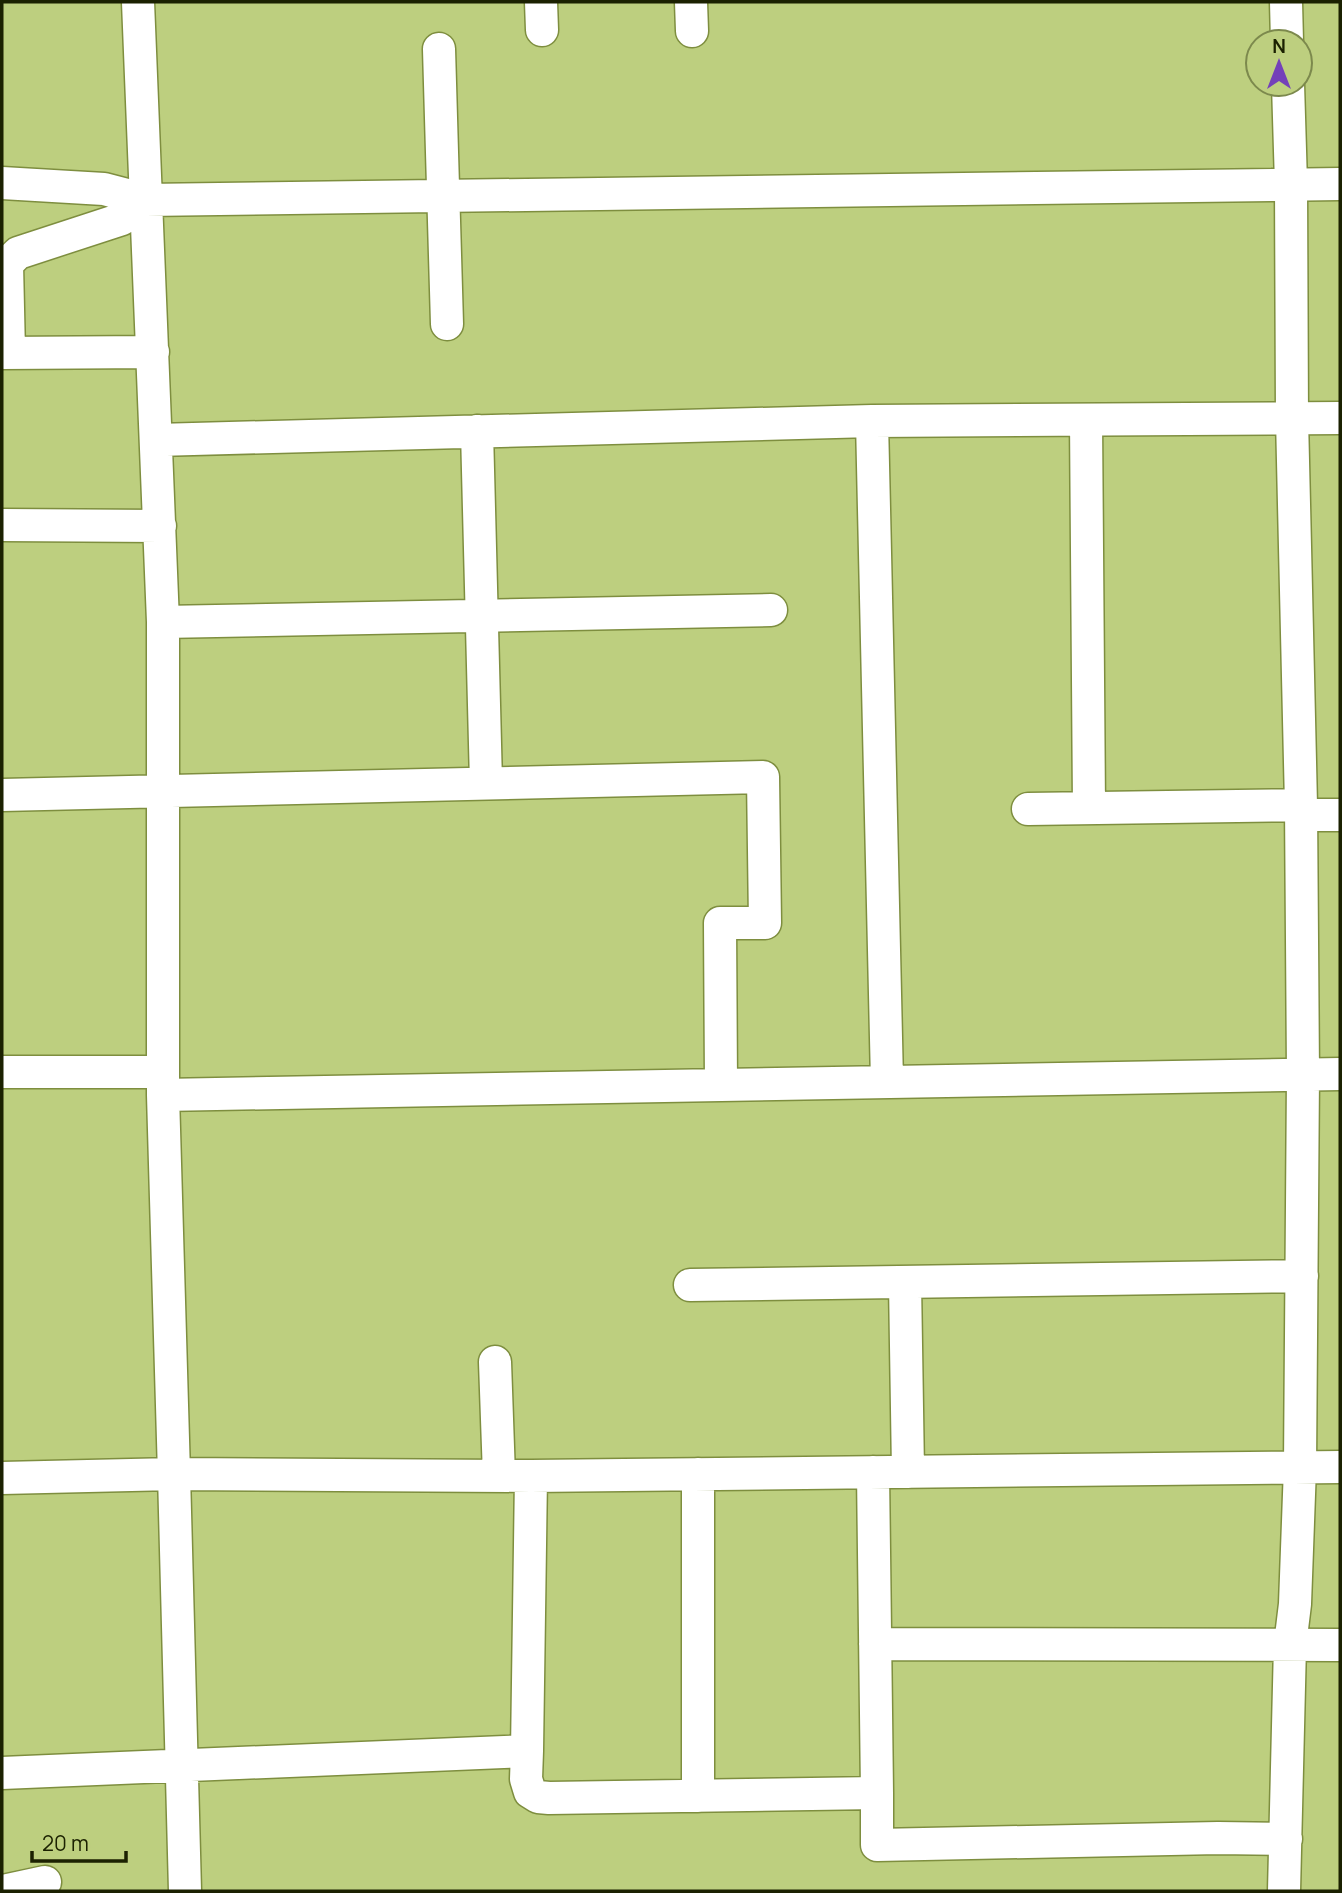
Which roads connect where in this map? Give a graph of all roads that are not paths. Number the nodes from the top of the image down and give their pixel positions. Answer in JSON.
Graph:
{"nodes":[{"id":1,"x":138,"y":2,"type":"edge"},
{"id":2,"x":1286,"y":2,"type":"edge"},
{"id":3,"x":1287,"y":28,"type":"edge"},
{"id":4,"x":439,"y":49,"type":"dead end"},
{"id":5,"x":1289,"y":98,"type":"edge"},
{"id":6,"x":2,"y":183,"type":"edge"},
{"id":7,"x":1291,"y":184,"type":"junction"},
{"id":8,"x":1340,"y":184,"type":"edge"},
{"id":9,"x":443,"y":196,"type":"junction"},
{"id":10,"x":146,"y":200,"type":"junction"},
{"id":11,"x":447,"y":324,"type":"dead end"},
{"id":12,"x":153,"y":352,"type":"junction"},
{"id":13,"x":5,"y":353,"type":"edge"},
{"id":14,"x":1292,"y":418,"type":"junction"},
{"id":15,"x":1340,"y":418,"type":"edge"},
{"id":16,"x":1086,"y":420,"type":"junction"},
{"id":17,"x":872,"y":421,"type":"junction"},
{"id":18,"x":477,"y":431,"type":"junction"},
{"id":19,"x":157,"y":440,"type":"junction"},
{"id":20,"x":2,"y":525,"type":"edge"},
{"id":21,"x":160,"y":526,"type":"junction"},
{"id":22,"x":771,"y":610,"type":"dead end"},
{"id":23,"x":481,"y":616,"type":"junction"},
{"id":24,"x":163,"y":622,"type":"junction"},
{"id":25,"x":485,"y":783,"type":"junction"},
{"id":26,"x":165,"y":790,"type":"junction"},
{"id":27,"x":2,"y":795,"type":"edge"},
{"id":28,"x":1089,"y":808,"type":"junction"},
{"id":29,"x":1028,"y":809,"type":"dead end"},
{"id":30,"x":1301,"y":810,"type":"junction"},
{"id":31,"x":1340,"y":814,"type":"edge"},
{"id":32,"x":2,"y":1072,"type":"edge"},
{"id":33,"x":1340,"y":1074,"type":"edge"},
{"id":34,"x":1303,"y":1075,"type":"junction"},
{"id":35,"x":887,"y":1082,"type":"junction"},
{"id":36,"x":163,"y":1084,"type":"junction"},
{"id":37,"x":721,"y":1084,"type":"junction"},
{"id":38,"x":1302,"y":1276,"type":"junction"},
{"id":39,"x":905,"y":1282,"type":"junction"},
{"id":40,"x":690,"y":1286,"type":"dead end"},
{"id":41,"x":495,"y":1362,"type":"dead end"},
{"id":42,"x":1300,"y":1467,"type":"junction"},
{"id":43,"x":1340,"y":1467,"type":"edge"},
{"id":44,"x":873,"y":1472,"type":"junction"},
{"id":45,"x":908,"y":1472,"type":"junction"},
{"id":46,"x":174,"y":1475,"type":"junction"},
{"id":47,"x":698,"y":1475,"type":"junction"},
{"id":48,"x":499,"y":1476,"type":"junction"},
{"id":49,"x":531,"y":1476,"type":"junction"},
{"id":50,"x":2,"y":1478,"type":"edge"},
{"id":51,"x":875,"y":1644,"type":"junction"},
{"id":52,"x":1290,"y":1644,"type":"junction"},
{"id":53,"x":1340,"y":1645,"type":"edge"},
{"id":54,"x":527,"y":1751,"type":"junction"},
{"id":55,"x":182,"y":1765,"type":"junction"},
{"id":56,"x":2,"y":1773,"type":"edge"},
{"id":57,"x":877,"y":1793,"type":"junction"},
{"id":58,"x":698,"y":1796,"type":"junction"},
{"id":59,"x":1286,"y":1839,"type":"junction"},
{"id":60,"x":45,"y":1882,"type":"dead end"},
{"id":61,"x":2,"y":1891,"type":"edge"},
{"id":62,"x":185,"y":1891,"type":"edge"},
{"id":63,"x":1284,"y":1891,"type":"edge"}],
"edges":[{"from":1,"to":10,"type":"street"},
{"from":2,"to":3,"type":"street"},
{"from":4,"to":9,"type":"street"},
{"from":5,"to":7,"type":"street"},
{"from":6,"to":10,"type":"street"},
{"from":7,"to":8,"type":"street"},
{"from":7,"to":9,"type":"street"},
{"from":7,"to":14,"type":"street"},
{"from":9,"to":10,"type":"street"},
{"from":9,"to":11,"type":"street"},
{"from":10,"to":12,"type":"street"},
{"from":10,"to":13,"type":"street"},
{"from":12,"to":13,"type":"street"},
{"from":12,"to":19,"type":"street"},
{"from":14,"to":15,"type":"street"},
{"from":14,"to":16,"type":"street"},
{"from":14,"to":30,"type":"street"},
{"from":16,"to":17,"type":"street"},
{"from":16,"to":28,"type":"street"},
{"from":17,"to":18,"type":"street"},
{"from":17,"to":35,"type":"street"},
{"from":18,"to":19,"type":"street"},
{"from":18,"to":23,"type":"street"},
{"from":19,"to":21,"type":"street"},
{"from":20,"to":21,"type":"street"},
{"from":21,"to":24,"type":"street"},
{"from":22,"to":23,"type":"street"},
{"from":23,"to":24,"type":"street"},
{"from":23,"to":25,"type":"street"},
{"from":24,"to":26,"type":"street"},
{"from":25,"to":26,"type":"street"},
{"from":25,"to":37,"type":"street"},
{"from":26,"to":27,"type":"street"},
{"from":26,"to":36,"type":"street"},
{"from":28,"to":29,"type":"street"},
{"from":28,"to":30,"type":"street"},
{"from":30,"to":31,"type":"street"},
{"from":30,"to":34,"type":"street"},
{"from":32,"to":36,"type":"street"},
{"from":33,"to":34,"type":"street"},
{"from":34,"to":35,"type":"street"},
{"from":34,"to":38,"type":"street"},
{"from":35,"to":37,"type":"street"},
{"from":36,"to":37,"type":"street"},
{"from":36,"to":46,"type":"street"},
{"from":38,"to":39,"type":"street"},
{"from":38,"to":42,"type":"street"},
{"from":39,"to":40,"type":"street"},
{"from":39,"to":45,"type":"street"},
{"from":41,"to":48,"type":"street"},
{"from":42,"to":43,"type":"street"},
{"from":42,"to":45,"type":"street"},
{"from":42,"to":52,"type":"street"},
{"from":44,"to":45,"type":"street"},
{"from":44,"to":47,"type":"street"},
{"from":44,"to":51,"type":"street"},
{"from":46,"to":48,"type":"street"},
{"from":46,"to":50,"type":"street"},
{"from":46,"to":55,"type":"street"},
{"from":47,"to":49,"type":"street"},
{"from":47,"to":58,"type":"street"},
{"from":48,"to":49,"type":"street"},
{"from":49,"to":54,"type":"street"},
{"from":51,"to":52,"type":"street"},
{"from":51,"to":57,"type":"street"},
{"from":52,"to":53,"type":"street"},
{"from":52,"to":59,"type":"street"},
{"from":54,"to":55,"type":"street"},
{"from":54,"to":58,"type":"street"},
{"from":55,"to":56,"type":"street"},
{"from":55,"to":62,"type":"street"},
{"from":57,"to":58,"type":"street"},
{"from":57,"to":59,"type":"street"},
{"from":59,"to":63,"type":"street"},
{"from":60,"to":61,"type":"street"}]}
